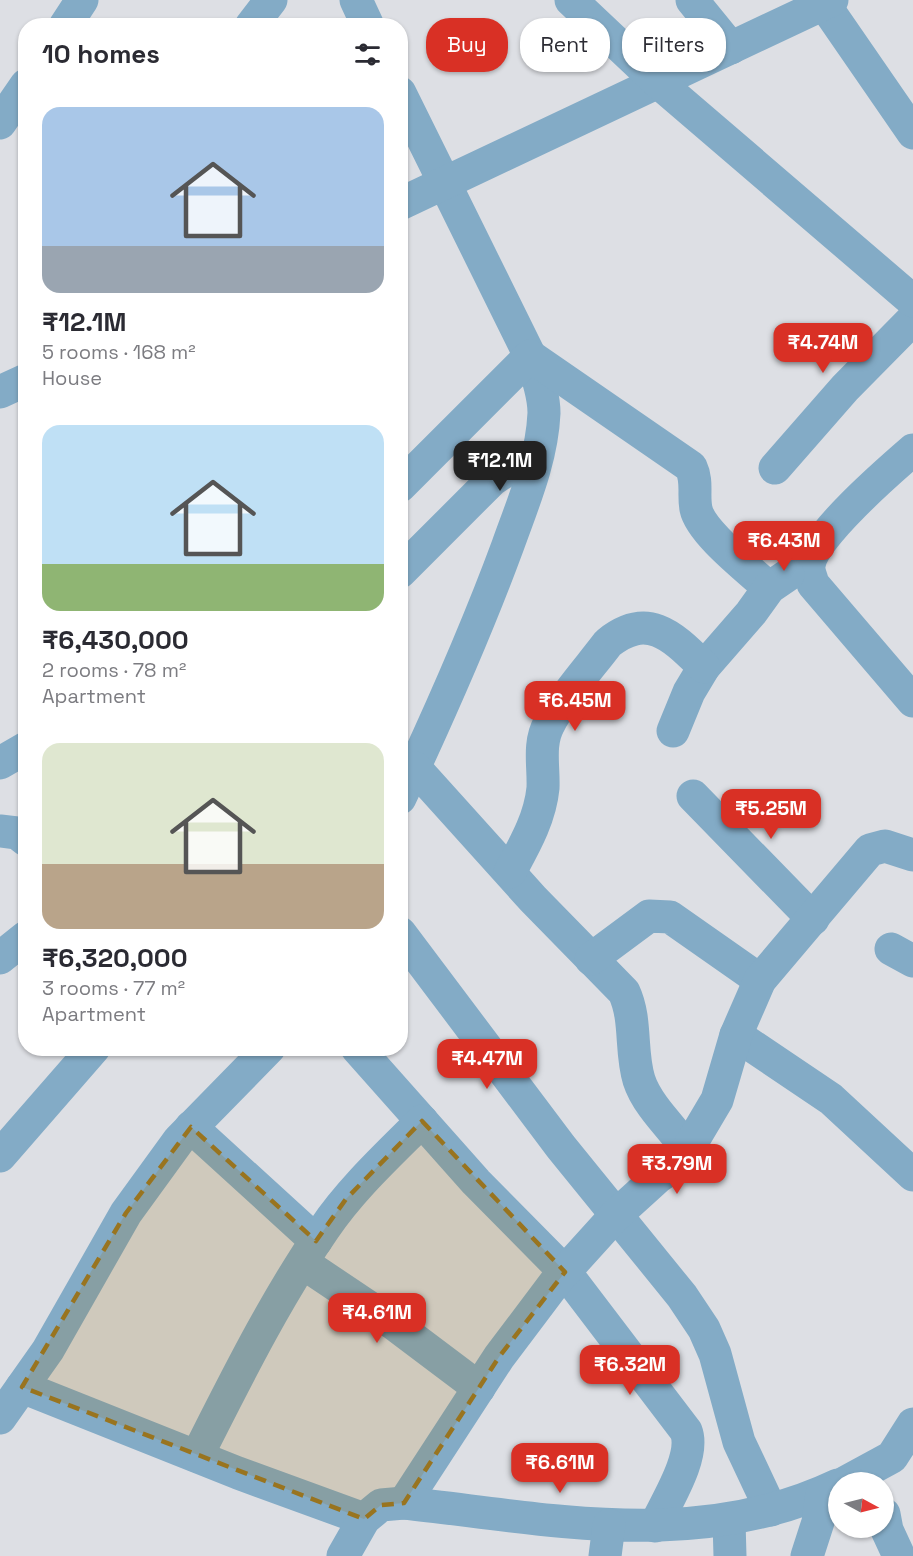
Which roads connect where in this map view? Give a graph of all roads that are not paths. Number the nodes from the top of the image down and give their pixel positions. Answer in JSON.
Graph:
{"nodes":[{"id":1,"x":271,"y":0,"type":"edge"},
{"id":2,"x":356,"y":0,"type":"edge"},
{"id":3,"x":571,"y":0,"type":"edge"},
{"id":4,"x":692,"y":0,"type":"edge"},
{"id":5,"x":828,"y":2,"type":"edge"},
{"id":6,"x":775,"y":11,"type":"edge"},
{"id":7,"x":257,"y":18,"type":"edge"},
{"id":8,"x":364,"y":18,"type":"edge"},
{"id":9,"x":730,"y":48,"type":"junction"},
{"id":10,"x":659,"y":83,"type":"junction"},
{"id":11,"x":18,"y":99,"type":"edge"},
{"id":12,"x":408,"y":109,"type":"edge"},
{"id":13,"x":0,"y":122,"type":"edge"},
{"id":14,"x":913,"y":133,"type":"edge"},
{"id":15,"x":445,"y":183,"type":"junction"},
{"id":16,"x":408,"y":200,"type":"edge"},
{"id":17,"x":913,"y":301,"type":"edge"},
{"id":18,"x":913,"y":319,"type":"edge"},
{"id":19,"x":530,"y":356,"type":"junction"},
{"id":20,"x":18,"y":384,"type":"edge"},
{"id":21,"x":0,"y":392,"type":"edge"},
{"id":22,"x":913,"y":450,"type":"edge"},
{"id":23,"x":535,"y":464,"type":"junction"},
{"id":24,"x":776,"y":468,"type":"dead end"},
{"id":25,"x":408,"y":478,"type":"edge"},
{"id":26,"x":408,"y":564,"type":"edge"},
{"id":27,"x":808,"y":567,"type":"junction"},
{"id":28,"x":769,"y":588,"type":"junction"},
{"id":29,"x":705,"y":667,"type":"junction"},
{"id":30,"x":913,"y":702,"type":"edge"},
{"id":31,"x":673,"y":731,"type":"dead end"},
{"id":32,"x":18,"y":753,"type":"edge"},
{"id":33,"x":0,"y":764,"type":"edge"},
{"id":34,"x":408,"y":780,"type":"edge"},
{"id":35,"x":408,"y":789,"type":"edge"},
{"id":36,"x":693,"y":796,"type":"dead end"},
{"id":37,"x":0,"y":831,"type":"edge"},
{"id":38,"x":18,"y":834,"type":"edge"},
{"id":39,"x":913,"y":855,"type":"edge"},
{"id":40,"x":510,"y":872,"type":"junction"},
{"id":41,"x":813,"y":919,"type":"junction"},
{"id":42,"x":18,"y":943,"type":"edge"},
{"id":43,"x":408,"y":944,"type":"edge"},
{"id":44,"x":0,"y":958,"type":"edge"},
{"id":45,"x":591,"y":959,"type":"junction"},
{"id":46,"x":760,"y":980,"type":"junction"},
{"id":47,"x":736,"y":1035,"type":"junction"},
{"id":48,"x":86,"y":1056,"type":"edge"},
{"id":49,"x":261,"y":1056,"type":"edge"},
{"id":50,"x":364,"y":1056,"type":"edge"},
{"id":51,"x":422,"y":1121,"type":"junction"},
{"id":52,"x":191,"y":1127,"type":"junction"},
{"id":53,"x":4,"y":1142,"type":"edge"},
{"id":54,"x":688,"y":1149,"type":"junction"},
{"id":55,"x":913,"y":1175,"type":"edge"},
{"id":56,"x":615,"y":1216,"type":"junction"},
{"id":57,"x":310,"y":1252,"type":"junction"},
{"id":58,"x":565,"y":1272,"type":"junction"},
{"id":59,"x":22,"y":1388,"type":"junction"},
{"id":60,"x":478,"y":1388,"type":"junction"},
{"id":61,"x":1,"y":1416,"type":"edge"},
{"id":62,"x":913,"y":1424,"type":"edge"},
{"id":63,"x":197,"y":1456,"type":"junction"},
{"id":64,"x":889,"y":1470,"type":"edge"},
{"id":65,"x":828,"y":1490,"type":"edge"},
{"id":66,"x":828,"y":1501,"type":"edge"},
{"id":67,"x":404,"y":1503,"type":"junction"},
{"id":68,"x":771,"y":1510,"type":"junction"},
{"id":69,"x":364,"y":1518,"type":"junction"},
{"id":70,"x":729,"y":1521,"type":"junction"},
{"id":71,"x":655,"y":1526,"type":"junction"},
{"id":72,"x":607,"y":1540,"type":"edge"},
{"id":73,"x":344,"y":1556,"type":"edge"},
{"id":74,"x":730,"y":1556,"type":"edge"},
{"id":75,"x":807,"y":1556,"type":"edge"}],
"edges":[{"from":1,"to":7,"type":"street"},
{"from":2,"to":8,"type":"street"},
{"from":3,"to":10,"type":"street"},
{"from":4,"to":9,"type":"street"},
{"from":5,"to":6,"type":"street"},
{"from":5,"to":14,"type":"street"},
{"from":6,"to":9,"type":"street"},
{"from":9,"to":10,"type":"street"},
{"from":10,"to":15,"type":"street"},
{"from":10,"to":17,"type":"street"},
{"from":11,"to":13,"type":"street"},
{"from":12,"to":15,"type":"street"},
{"from":15,"to":16,"type":"street"},
{"from":15,"to":19,"type":"street"},
{"from":18,"to":24,"type":"street"},
{"from":19,"to":23,"type":"street"},
{"from":19,"to":25,"type":"street"},
{"from":19,"to":28,"type":"street"},
{"from":20,"to":21,"type":"street"},
{"from":22,"to":27,"type":"street"},
{"from":23,"to":26,"type":"street"},
{"from":23,"to":34,"type":"street"},
{"from":27,"to":28,"type":"street"},
{"from":27,"to":30,"type":"street"},
{"from":28,"to":29,"type":"street"},
{"from":29,"to":31,"type":"street"},
{"from":29,"to":40,"type":"street"},
{"from":32,"to":33,"type":"street"},
{"from":35,"to":40,"type":"street"},
{"from":36,"to":41,"type":"street"},
{"from":37,"to":38,"type":"street"},
{"from":39,"to":41,"type":"street"},
{"from":40,"to":45,"type":"street"},
{"from":41,"to":46,"type":"street"},
{"from":42,"to":44,"type":"street"},
{"from":43,"to":56,"type":"street"},
{"from":45,"to":46,"type":"street"},
{"from":45,"to":54,"type":"street"},
{"from":46,"to":47,"type":"street"},
{"from":47,"to":54,"type":"street"},
{"from":47,"to":55,"type":"street"},
{"from":48,"to":53,"type":"street"},
{"from":49,"to":52,"type":"street"},
{"from":50,"to":51,"type":"street"},
{"from":51,"to":57,"type":"street"},
{"from":51,"to":58,"type":"street"},
{"from":52,"to":57,"type":"street"},
{"from":52,"to":59,"type":"street"},
{"from":54,"to":56,"type":"street"},
{"from":56,"to":58,"type":"street"},
{"from":56,"to":68,"type":"street"},
{"from":57,"to":60,"type":"street"},
{"from":57,"to":63,"type":"street"},
{"from":58,"to":60,"type":"street"},
{"from":58,"to":71,"type":"street"},
{"from":59,"to":61,"type":"street"},
{"from":59,"to":63,"type":"street"},
{"from":60,"to":67,"type":"street"},
{"from":62,"to":64,"type":"street"},
{"from":63,"to":69,"type":"street"},
{"from":65,"to":68,"type":"street"},
{"from":66,"to":75,"type":"street"},
{"from":67,"to":69,"type":"street"},
{"from":67,"to":72,"type":"street"},
{"from":68,"to":70,"type":"street"},
{"from":69,"to":73,"type":"street"},
{"from":70,"to":71,"type":"street"},
{"from":70,"to":74,"type":"street"},
{"from":71,"to":72,"type":"street"}]}
